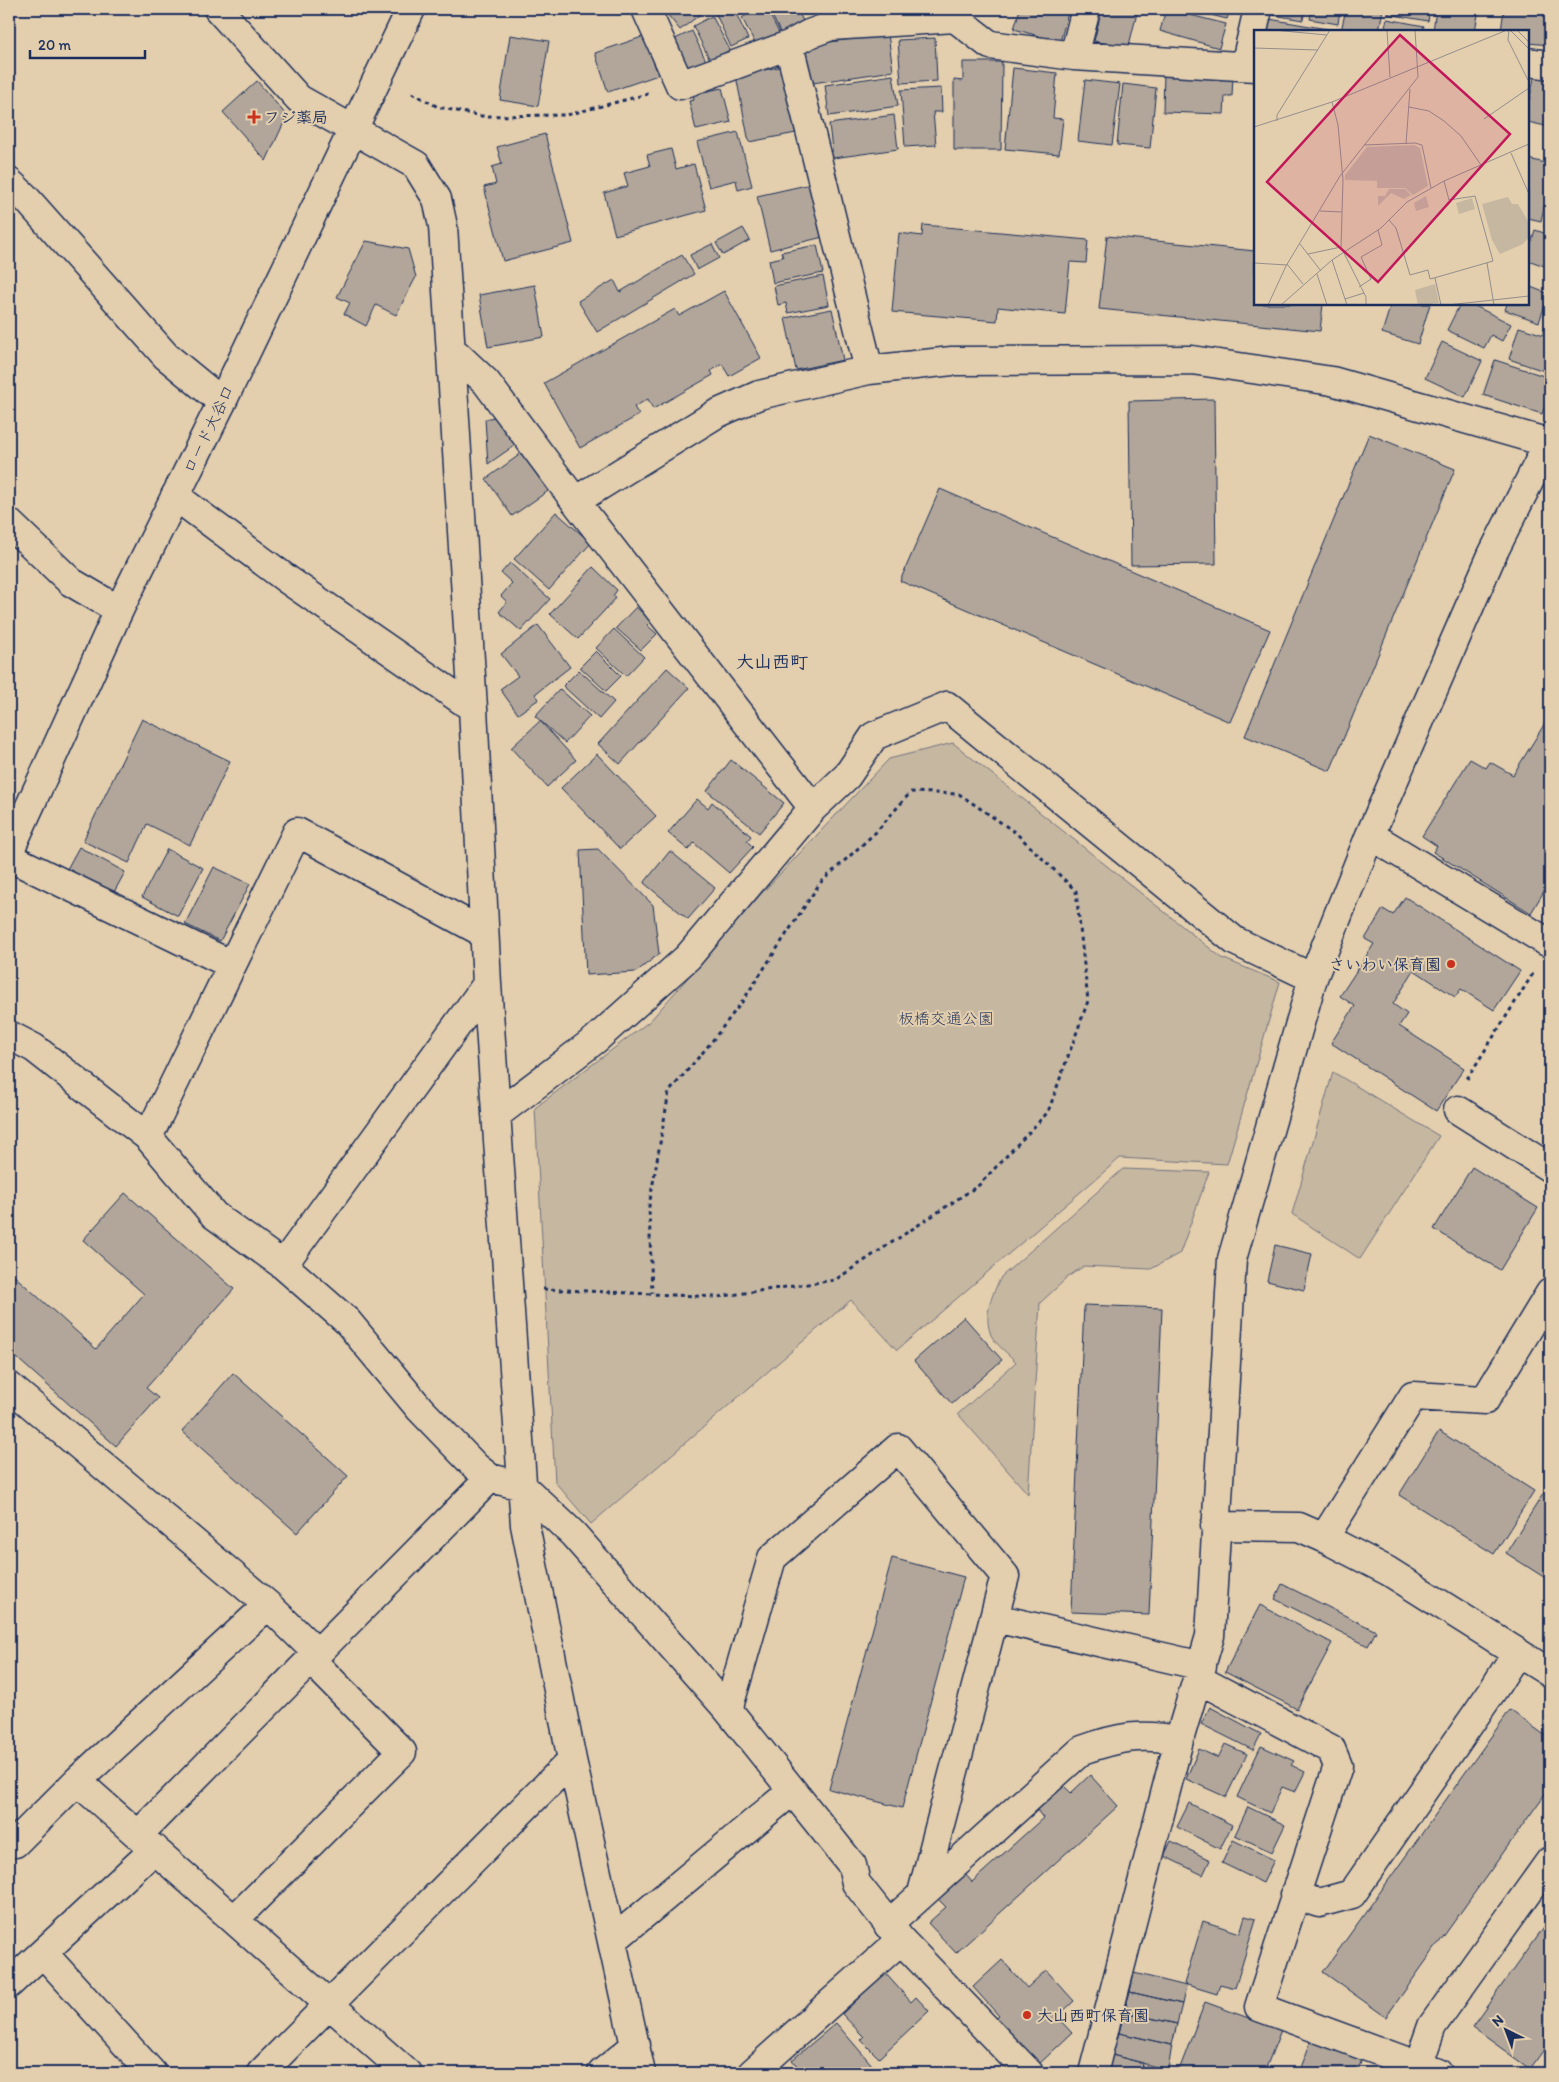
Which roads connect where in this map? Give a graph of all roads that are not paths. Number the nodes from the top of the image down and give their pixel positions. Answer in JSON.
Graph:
{"nodes":[{"id":1,"x":218,"y":9,"type":"edge"},
{"id":2,"x":411,"y":9,"type":"edge"},
{"id":3,"x":646,"y":9,"type":"edge"},
{"id":4,"x":1086,"y":9,"type":"edge"},
{"id":5,"x":1258,"y":9,"type":"edge"},
{"id":6,"x":954,"y":13,"type":"edge"},
{"id":7,"x":823,"y":17,"type":"edge"},
{"id":8,"x":1255,"y":30,"type":"edge"},
{"id":9,"x":1254,"y":38,"type":"edge"},
{"id":10,"x":789,"y":46,"type":"junction"},
{"id":11,"x":1074,"y":56,"type":"junction"},
{"id":12,"x":1529,"y":62,"type":"edge"},
{"id":13,"x":1550,"y":65,"type":"edge"},
{"id":14,"x":1250,"y":66,"type":"edge"},
{"id":15,"x":352,"y":129,"type":"junction"},
{"id":16,"x":9,"y":182,"type":"edge"},
{"id":17,"x":451,"y":349,"type":"junction"},
{"id":18,"x":869,"y":370,"type":"junction"},
{"id":19,"x":222,"y":402,"type":"junction"},
{"id":20,"x":1549,"y":441,"type":"edge"},
{"id":21,"x":175,"y":496,"type":"junction"},
{"id":22,"x":575,"y":501,"type":"junction"},
{"id":23,"x":9,"y":523,"type":"edge"},
{"id":24,"x":118,"y":610,"type":"junction"},
{"id":25,"x":473,"y":708,"type":"junction"},
{"id":26,"x":813,"y":808,"type":"junction"},
{"id":27,"x":1370,"y":834,"type":"junction"},
{"id":28,"x":9,"y":852,"type":"edge"},
{"id":29,"x":9,"y":857,"type":"edge"},
{"id":30,"x":484,"y":933,"type":"junction"},
{"id":31,"x":1550,"y":941,"type":"edge"},
{"id":32,"x":232,"y":965,"type":"junction"},
{"id":33,"x":1313,"y":978,"type":"junction"},
{"id":34,"x":487,"y":984,"type":"junction"},
{"id":35,"x":9,"y":1035,"type":"edge"},
{"id":36,"x":1458,"y":1110,"type":"road end"},
{"id":37,"x":496,"y":1115,"type":"junction"},
{"id":38,"x":148,"y":1137,"type":"junction"},
{"id":39,"x":1550,"y":1168,"type":"edge"},
{"id":40,"x":283,"y":1265,"type":"junction"},
{"id":41,"x":1550,"y":1293,"type":"edge"},
{"id":42,"x":9,"y":1386,"type":"edge"},
{"id":43,"x":490,"y":1478,"type":"junction"},
{"id":44,"x":522,"y":1486,"type":"junction"},
{"id":45,"x":1216,"y":1526,"type":"junction"},
{"id":46,"x":1324,"y":1538,"type":"junction"},
{"id":47,"x":268,"y":1605,"type":"junction"},
{"id":48,"x":996,"y":1618,"type":"junction"},
{"id":49,"x":1517,"y":1652,"type":"junction"},
{"id":50,"x":314,"y":1657,"type":"junction"},
{"id":51,"x":1200,"y":1673,"type":"junction"},
{"id":52,"x":1550,"y":1673,"type":"edge"},
{"id":53,"x":728,"y":1710,"type":"junction"},
{"id":54,"x":1179,"y":1740,"type":"junction"},
{"id":55,"x":572,"y":1760,"type":"junction"},
{"id":56,"x":77,"y":1781,"type":"junction"},
{"id":57,"x":792,"y":1791,"type":"junction"},
{"id":58,"x":147,"y":1842,"type":"junction"},
{"id":59,"x":15,"y":1843,"type":"dead end"},
{"id":60,"x":1550,"y":1860,"type":"edge"},
{"id":61,"x":922,"y":1893,"type":"junction"},
{"id":62,"x":1294,"y":1894,"type":"junction"},
{"id":63,"x":234,"y":1920,"type":"junction"},
{"id":64,"x":895,"y":1932,"type":"junction"},
{"id":65,"x":612,"y":1941,"type":"junction"},
{"id":66,"x":44,"y":1953,"type":"junction"},
{"id":67,"x":9,"y":1984,"type":"edge"},
{"id":68,"x":330,"y":2004,"type":"junction"},
{"id":69,"x":636,"y":2045,"type":"junction"},
{"id":70,"x":1428,"y":2069,"type":"edge"},
{"id":71,"x":1024,"y":2072,"type":"edge"},
{"id":72,"x":152,"y":2073,"type":"edge"},
{"id":73,"x":261,"y":2073,"type":"edge"},
{"id":74,"x":407,"y":2073,"type":"edge"},
{"id":75,"x":602,"y":2073,"type":"edge"},
{"id":76,"x":641,"y":2073,"type":"edge"},
{"id":77,"x":752,"y":2073,"type":"edge"},
{"id":78,"x":1093,"y":2073,"type":"edge"}],
"edges":[{"from":1,"to":15,"type":"street"},
{"from":2,"to":15,"type":"street","name":"ロード大谷口"},
{"from":3,"to":10,"type":"street"},
{"from":4,"to":11,"type":"street"},
{"from":5,"to":8,"type":"street"},
{"from":6,"to":7,"type":"street"},
{"from":6,"to":11,"type":"street"},
{"from":7,"to":10,"type":"street"},
{"from":9,"to":14,"type":"street"},
{"from":10,"to":18,"type":"street"},
{"from":11,"to":14,"type":"street"},
{"from":12,"to":13,"type":"street"},
{"from":15,"to":17,"type":"street"},
{"from":15,"to":19,"type":"street","name":"ロード大谷口"},
{"from":16,"to":19,"type":"street"},
{"from":17,"to":22,"type":"street"},
{"from":17,"to":25,"type":"street"},
{"from":18,"to":20,"type":"street"},
{"from":18,"to":22,"type":"street"},
{"from":19,"to":21,"type":"street","name":"ロード大谷口"},
{"from":20,"to":27,"type":"street"},
{"from":21,"to":24,"type":"street","name":"ロード大谷口"},
{"from":21,"to":25,"type":"street"},
{"from":22,"to":26,"type":"street"},
{"from":23,"to":24,"type":"street"},
{"from":24,"to":28,"type":"street","name":"ロード大谷口"},
{"from":25,"to":30,"type":"street"},
{"from":26,"to":33,"type":"street"},
{"from":26,"to":37,"type":"street"},
{"from":27,"to":31,"type":"street"},
{"from":27,"to":33,"type":"street"},
{"from":29,"to":32,"type":"street"},
{"from":30,"to":32,"type":"street"},
{"from":30,"to":34,"type":"street"},
{"from":32,"to":38,"type":"street"},
{"from":33,"to":45,"type":"street"},
{"from":34,"to":37,"type":"street"},
{"from":34,"to":40,"type":"street"},
{"from":35,"to":38,"type":"street"},
{"from":36,"to":39,"type":"street"},
{"from":37,"to":44,"type":"street"},
{"from":38,"to":40,"type":"street"},
{"from":40,"to":43,"type":"street"},
{"from":41,"to":46,"type":"street"},
{"from":42,"to":47,"type":"street"},
{"from":43,"to":44,"type":"street"},
{"from":43,"to":50,"type":"street"},
{"from":44,"to":53,"type":"street"},
{"from":44,"to":55,"type":"street"},
{"from":45,"to":46,"type":"street"},
{"from":45,"to":51,"type":"street"},
{"from":46,"to":49,"type":"street"},
{"from":47,"to":50,"type":"street"},
{"from":47,"to":56,"type":"street"},
{"from":48,"to":51,"type":"street"},
{"from":48,"to":53,"type":"street"},
{"from":48,"to":61,"type":"street"},
{"from":49,"to":52,"type":"street"},
{"from":49,"to":62,"type":"street"},
{"from":50,"to":58,"type":"street"},
{"from":50,"to":63,"type":"street"},
{"from":51,"to":54,"type":"street"},
{"from":51,"to":62,"type":"street"},
{"from":53,"to":57,"type":"street"},
{"from":54,"to":61,"type":"street"},
{"from":54,"to":78,"type":"street"},
{"from":55,"to":65,"type":"street"},
{"from":55,"to":68,"type":"street"},
{"from":56,"to":58,"type":"street"},
{"from":56,"to":59,"type":"street"},
{"from":57,"to":64,"type":"street"},
{"from":57,"to":65,"type":"street"},
{"from":58,"to":63,"type":"street"},
{"from":58,"to":66,"type":"street"},
{"from":60,"to":70,"type":"street"},
{"from":61,"to":64,"type":"street"},
{"from":62,"to":70,"type":"street"},
{"from":63,"to":68,"type":"street"},
{"from":64,"to":71,"type":"street"},
{"from":64,"to":77,"type":"street"},
{"from":65,"to":69,"type":"street"},
{"from":66,"to":67,"type":"street"},
{"from":66,"to":72,"type":"street"},
{"from":68,"to":73,"type":"street"},
{"from":68,"to":74,"type":"street"},
{"from":69,"to":75,"type":"street"},
{"from":69,"to":76,"type":"street"}]}
